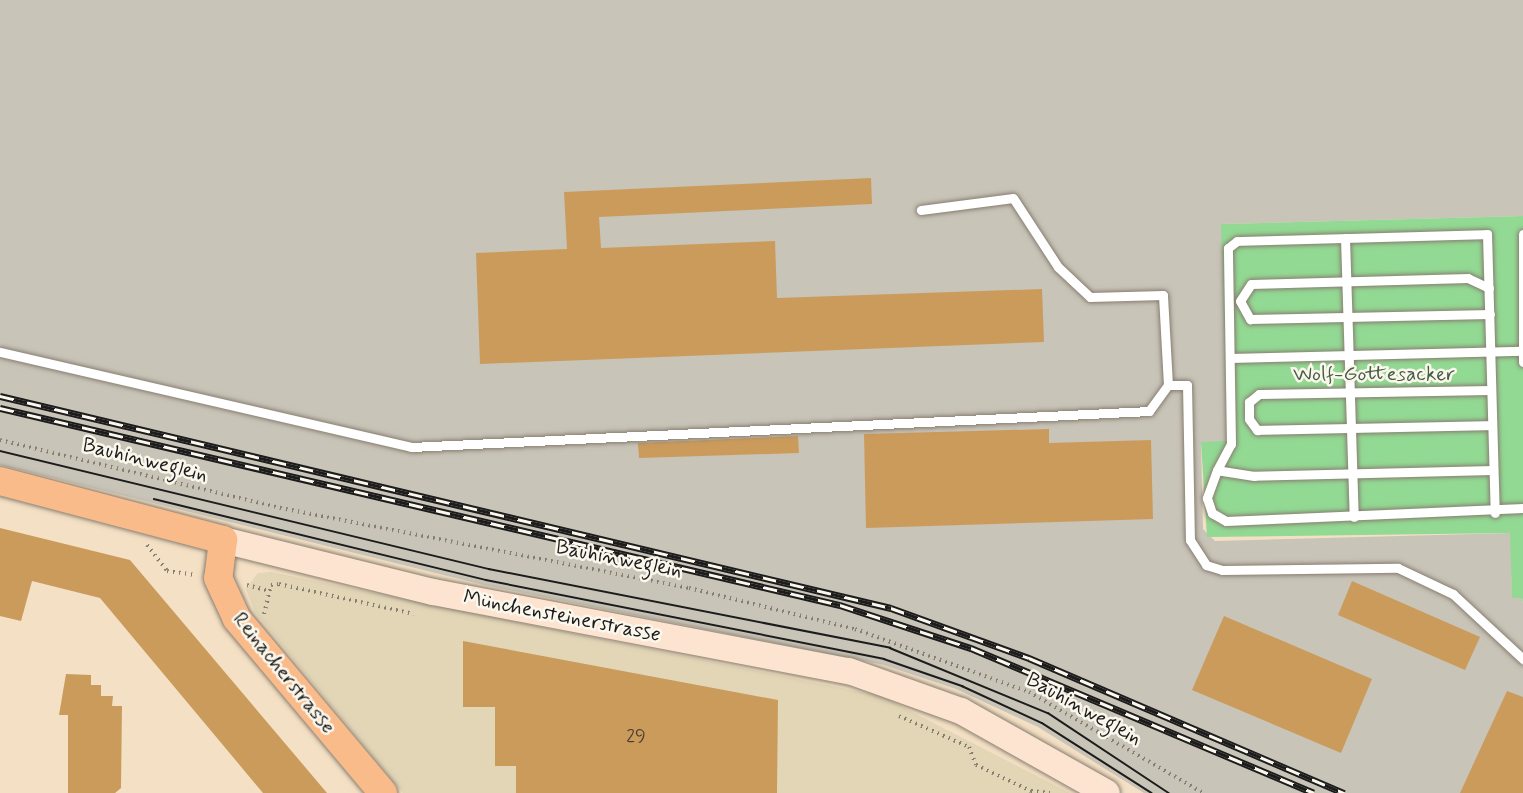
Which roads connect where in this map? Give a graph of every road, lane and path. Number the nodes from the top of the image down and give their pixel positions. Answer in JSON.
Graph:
{"nodes":[{"id":1,"x":921,"y":210,"type":"dead end"},
{"id":2,"x":1523,"y":234,"type":"edge"},
{"id":3,"x":1345,"y":238,"type":"junction"},
{"id":4,"x":1346,"y":283,"type":"junction"},
{"id":5,"x":1489,"y":288,"type":"junction"},
{"id":6,"x":1490,"y":314,"type":"junction"},
{"id":7,"x":1348,"y":317,"type":"junction"},
{"id":8,"x":1523,"y":351,"type":"edge"},
{"id":9,"x":0,"y":352,"type":"edge"},
{"id":10,"x":1491,"y":352,"type":"junction"},
{"id":11,"x":1349,"y":355,"type":"junction"},
{"id":12,"x":1230,"y":358,"type":"junction"},
{"id":13,"x":1523,"y":362,"type":"edge"},
{"id":14,"x":1168,"y":385,"type":"junction"},
{"id":15,"x":1491,"y":390,"type":"junction"},
{"id":16,"x":1350,"y":393,"type":"junction"},
{"id":17,"x":1492,"y":425,"type":"junction"},
{"id":18,"x":1352,"y":428,"type":"junction"},
{"id":19,"x":0,"y":440,"type":"edge"},
{"id":20,"x":1217,"y":470,"type":"junction"},
{"id":21,"x":1493,"y":470,"type":"junction"},
{"id":22,"x":1353,"y":474,"type":"junction"},
{"id":23,"x":0,"y":481,"type":"edge"},
{"id":24,"x":1523,"y":508,"type":"edge"},
{"id":25,"x":121,"y":512,"type":"junction"},
{"id":26,"x":1496,"y":513,"type":"junction"},
{"id":27,"x":1354,"y":517,"type":"junction"},
{"id":28,"x":223,"y":540,"type":"junction"},
{"id":29,"x":218,"y":578,"type":"junction"},
{"id":30,"x":270,"y":591,"type":"junction"},
{"id":31,"x":427,"y":616,"type":"dead end"},
{"id":32,"x":258,"y":643,"type":"junction"},
{"id":33,"x":1523,"y":659,"type":"edge"},
{"id":34,"x":886,"y":711,"type":"dead end"},
{"id":35,"x":383,"y":793,"type":"edge"},
{"id":36,"x":1050,"y":793,"type":"edge"},
{"id":37,"x":1107,"y":793,"type":"edge"},
{"id":38,"x":1203,"y":793,"type":"edge"}],
"edges":[{"from":1,"to":14,"type":"lane"},
{"from":2,"to":8,"type":"lane"},
{"from":3,"to":4,"type":"lane"},
{"from":3,"to":5,"type":"lane"},
{"from":3,"to":12,"type":"lane"},
{"from":4,"to":5,"type":"lane"},
{"from":4,"to":7,"type":"lane"},
{"from":4,"to":7,"type":"lane"},
{"from":5,"to":6,"type":"lane"},
{"from":6,"to":7,"type":"lane"},
{"from":6,"to":10,"type":"lane"},
{"from":7,"to":11,"type":"lane"},
{"from":8,"to":10,"type":"lane"},
{"from":8,"to":13,"type":"lane"},
{"from":9,"to":14,"type":"lane"},
{"from":10,"to":11,"type":"lane"},
{"from":10,"to":15,"type":"lane"},
{"from":11,"to":12,"type":"lane"},
{"from":11,"to":16,"type":"lane"},
{"from":12,"to":20,"type":"lane"},
{"from":14,"to":33,"type":"lane"},
{"from":15,"to":16,"type":"lane"},
{"from":15,"to":17,"type":"lane"},
{"from":16,"to":18,"type":"lane"},
{"from":16,"to":18,"type":"lane"},
{"from":17,"to":18,"type":"lane"},
{"from":17,"to":21,"type":"lane"},
{"from":18,"to":22,"type":"lane"},
{"from":19,"to":38,"type":"path","name":"Bauhinweglein"},
{"from":20,"to":22,"type":"lane"},
{"from":20,"to":27,"type":"lane"},
{"from":21,"to":22,"type":"lane"},
{"from":21,"to":26,"type":"lane"},
{"from":22,"to":27,"type":"lane"},
{"from":23,"to":25,"type":"main road","name":"Münchensteinerstrasse"},
{"from":24,"to":26,"type":"lane"},
{"from":25,"to":28,"type":"main road","name":"Münchensteinerstrasse"},
{"from":25,"to":29,"type":"path"},
{"from":26,"to":27,"type":"lane"},
{"from":28,"to":29,"type":"main road","name":"Reinacherstrasse"},
{"from":28,"to":37,"type":"main road","name":"Münchensteinerstrasse"},
{"from":29,"to":30,"type":"path"},
{"from":29,"to":32,"type":"main road","name":"Reinacherstrasse"},
{"from":30,"to":31,"type":"path"},
{"from":30,"to":32,"type":"path"},
{"from":32,"to":35,"type":"main road","name":"Reinacherstrasse"},
{"from":34,"to":36,"type":"path"}]}
